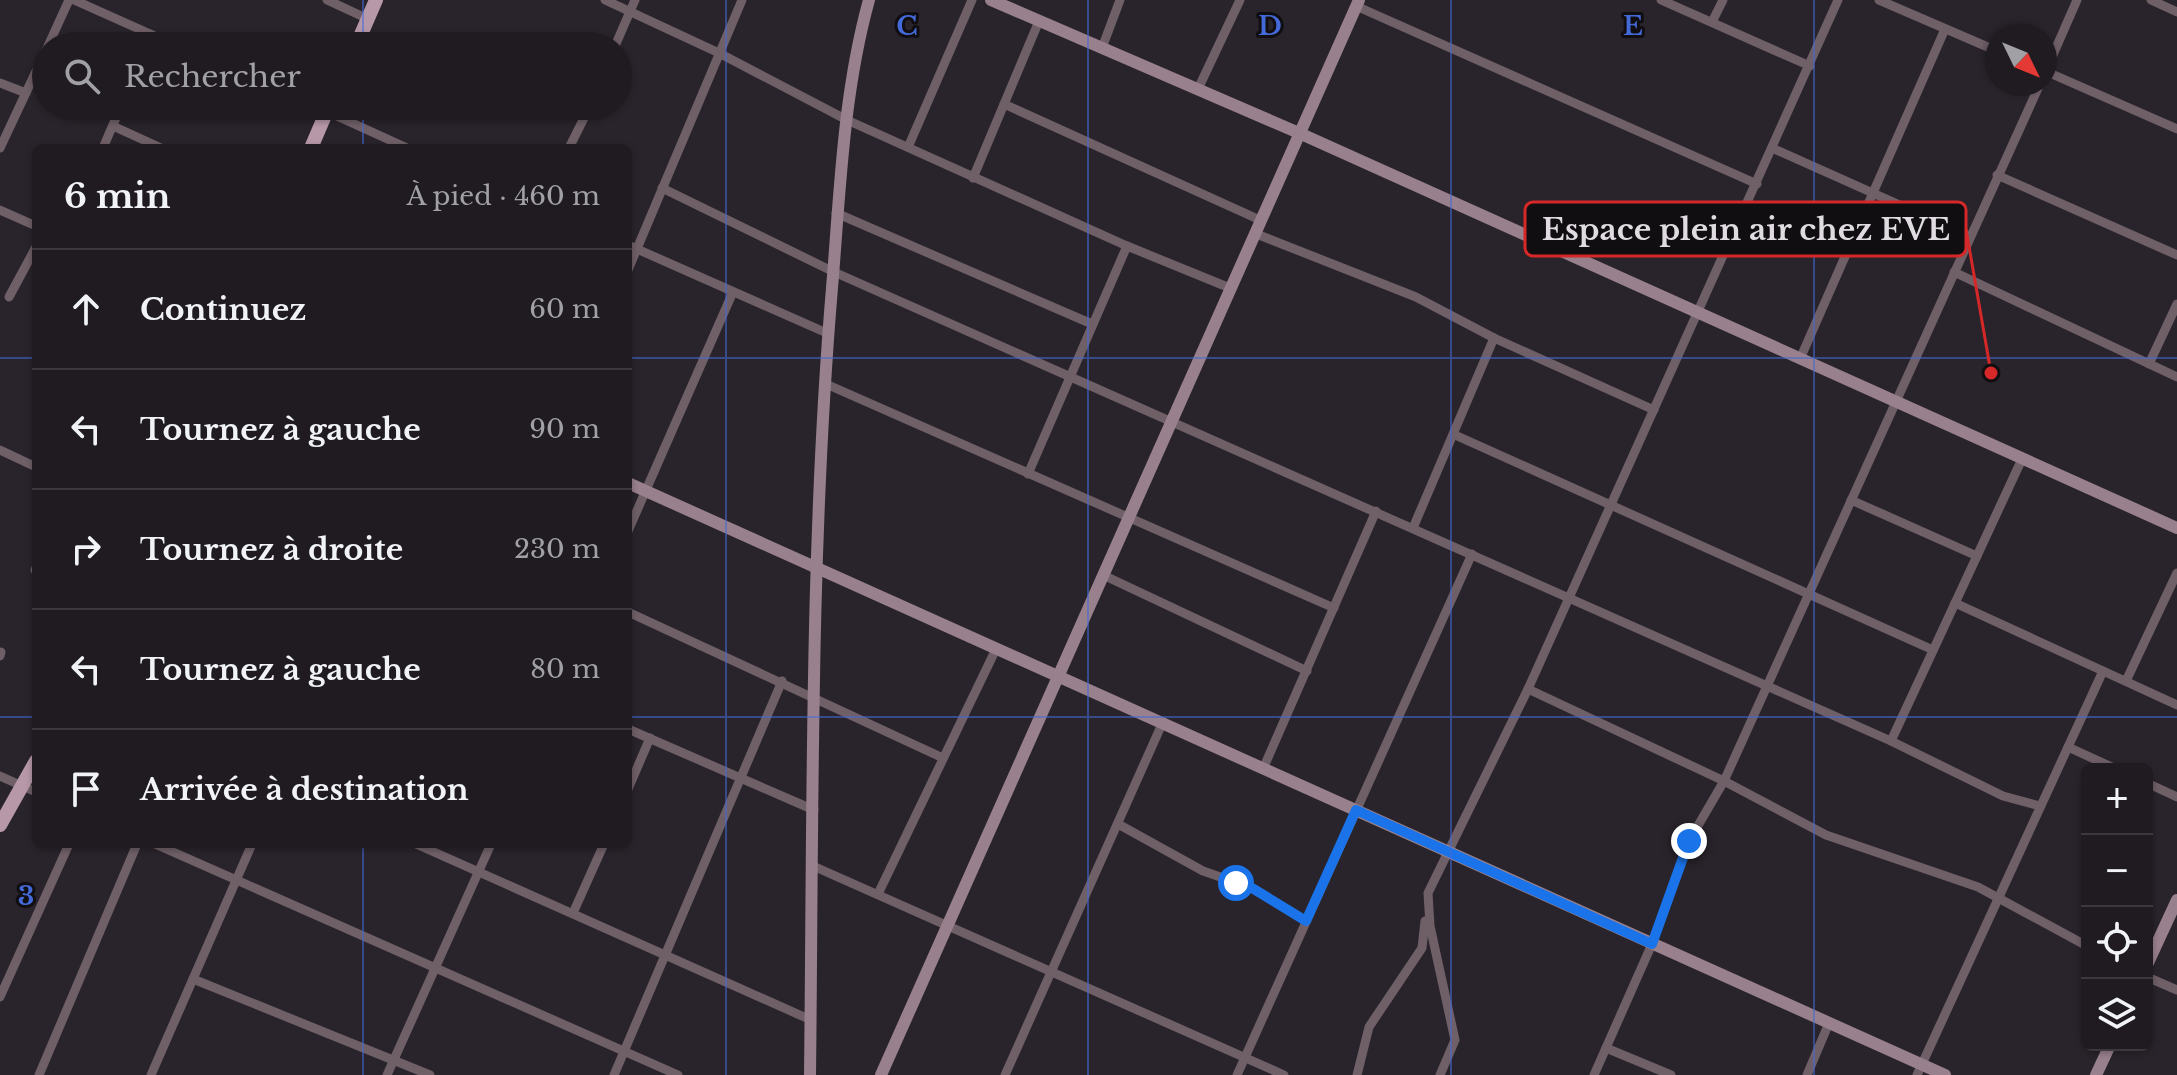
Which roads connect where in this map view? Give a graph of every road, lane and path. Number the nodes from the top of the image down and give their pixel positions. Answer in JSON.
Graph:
{"nodes":[{"id":1,"x":71,"y":0,"type":"edge"},
{"id":2,"x":327,"y":0,"type":"edge"},
{"id":3,"x":376,"y":0,"type":"edge"},
{"id":4,"x":605,"y":0,"type":"edge"},
{"id":5,"x":635,"y":0,"type":"edge"},
{"id":6,"x":742,"y":0,"type":"edge"},
{"id":7,"x":869,"y":0,"type":"edge"},
{"id":8,"x":972,"y":0,"type":"edge"},
{"id":9,"x":991,"y":0,"type":"edge"},
{"id":10,"x":1120,"y":0,"type":"edge"},
{"id":11,"x":1240,"y":0,"type":"edge"},
{"id":12,"x":1661,"y":0,"type":"edge"},
{"id":13,"x":1723,"y":0,"type":"edge"},
{"id":14,"x":1838,"y":0,"type":"edge"},
{"id":15,"x":1879,"y":0,"type":"edge"},
{"id":16,"x":2077,"y":0,"type":"edge"},
{"id":17,"x":2151,"y":0,"type":"edge"},
{"id":18,"x":1358,"y":3,"type":"edge"},
{"id":19,"x":630,"y":11,"type":"junction"},
{"id":20,"x":2177,"y":12,"type":"edge"},
{"id":21,"x":368,"y":19,"type":"junction"},
{"id":22,"x":1039,"y":21,"type":"junction"},
{"id":23,"x":1712,"y":22,"type":"junction"},
{"id":24,"x":1945,"y":29,"type":"junction"},
{"id":25,"x":55,"y":32,"type":"edge"},
{"id":26,"x":145,"y":32,"type":"edge"},
{"id":27,"x":362,"y":32,"type":"edge"},
{"id":28,"x":621,"y":32,"type":"edge"},
{"id":29,"x":2057,"y":45,"type":"edge"},
{"id":30,"x":1985,"y":46,"type":"edge"},
{"id":31,"x":1102,"y":48,"type":"junction"},
{"id":32,"x":719,"y":53,"type":"junction"},
{"id":33,"x":1810,"y":66,"type":"junction"},
{"id":34,"x":2057,"y":77,"type":"edge"},
{"id":35,"x":32,"y":80,"type":"edge"},
{"id":36,"x":0,"y":83,"type":"edge"},
{"id":37,"x":1198,"y":89,"type":"junction"},
{"id":38,"x":26,"y":93,"type":"junction"},
{"id":39,"x":2034,"y":96,"type":"edge"},
{"id":40,"x":1004,"y":104,"type":"junction"},
{"id":41,"x":115,"y":120,"type":"edge"},
{"id":42,"x":320,"y":120,"type":"edge"},
{"id":43,"x":349,"y":120,"type":"edge"},
{"id":44,"x":583,"y":120,"type":"edge"},
{"id":45,"x":847,"y":120,"type":"junction"},
{"id":46,"x":113,"y":126,"type":"junction"},
{"id":47,"x":2177,"y":129,"type":"edge"},
{"id":48,"x":1299,"y":133,"type":"junction"},
{"id":49,"x":105,"y":144,"type":"edge"},
{"id":50,"x":152,"y":144,"type":"edge"},
{"id":51,"x":312,"y":144,"type":"edge"},
{"id":52,"x":399,"y":144,"type":"edge"},
{"id":53,"x":571,"y":144,"type":"edge"},
{"id":54,"x":909,"y":145,"type":"junction"},
{"id":55,"x":0,"y":148,"type":"edge"},
{"id":56,"x":1772,"y":148,"type":"junction"},
{"id":57,"x":1997,"y":175,"type":"junction"},
{"id":58,"x":973,"y":178,"type":"junction"},
{"id":59,"x":1757,"y":184,"type":"junction"},
{"id":60,"x":662,"y":188,"type":"junction"},
{"id":61,"x":1874,"y":191,"type":"junction"},
{"id":62,"x":0,"y":210,"type":"edge"},
{"id":63,"x":836,"y":213,"type":"junction"},
{"id":64,"x":1260,"y":220,"type":"junction"},
{"id":65,"x":32,"y":224,"type":"edge"},
{"id":66,"x":1254,"y":233,"type":"junction"},
{"id":67,"x":1969,"y":236,"type":"junction"},
{"id":68,"x":633,"y":246,"type":"edge"},
{"id":69,"x":1127,"y":246,"type":"junction"},
{"id":70,"x":32,"y":254,"type":"edge"},
{"id":71,"x":2177,"y":255,"type":"edge"},
{"id":72,"x":834,"y":272,"type":"junction"},
{"id":73,"x":1954,"y":272,"type":"junction"},
{"id":74,"x":1230,"y":288,"type":"junction"},
{"id":75,"x":733,"y":292,"type":"junction"},
{"id":76,"x":9,"y":297,"type":"dead end"},
{"id":77,"x":2177,"y":304,"type":"edge"},
{"id":78,"x":1698,"y":313,"type":"junction"},
{"id":79,"x":1092,"y":324,"type":"junction"},
{"id":80,"x":829,"y":334,"type":"junction"},
{"id":81,"x":1494,"y":338,"type":"junction"},
{"id":82,"x":1800,"y":359,"type":"junction"},
{"id":83,"x":2149,"y":364,"type":"junction"},
{"id":84,"x":1069,"y":377,"type":"junction"},
{"id":85,"x":2177,"y":377,"type":"edge"},
{"id":86,"x":826,"y":384,"type":"junction"},
{"id":87,"x":1895,"y":401,"type":"junction"},
{"id":88,"x":1654,"y":410,"type":"junction"},
{"id":89,"x":1171,"y":420,"type":"junction"},
{"id":90,"x":1455,"y":435,"type":"junction"},
{"id":91,"x":0,"y":450,"type":"edge"},
{"id":92,"x":2022,"y":459,"type":"junction"},
{"id":93,"x":32,"y":465,"type":"edge"},
{"id":94,"x":1028,"y":474,"type":"junction"},
{"id":95,"x":632,"y":485,"type":"edge"},
{"id":96,"x":646,"y":491,"type":"junction"},
{"id":97,"x":1851,"y":500,"type":"junction"},
{"id":98,"x":1611,"y":506,"type":"junction"},
{"id":99,"x":1376,"y":511,"type":"junction"},
{"id":100,"x":1128,"y":518,"type":"junction"},
{"id":101,"x":632,"y":522,"type":"edge"},
{"id":102,"x":1413,"y":528,"type":"junction"},
{"id":103,"x":2177,"y":528,"type":"edge"},
{"id":104,"x":1472,"y":554,"type":"junction"},
{"id":105,"x":1977,"y":556,"type":"junction"},
{"id":106,"x":817,"y":568,"type":"junction"},
{"id":107,"x":2177,"y":573,"type":"edge"},
{"id":108,"x":1103,"y":575,"type":"junction"},
{"id":109,"x":1810,"y":592,"type":"junction"},
{"id":110,"x":1569,"y":597,"type":"junction"},
{"id":111,"x":1955,"y":603,"type":"junction"},
{"id":112,"x":1334,"y":608,"type":"junction"},
{"id":113,"x":632,"y":614,"type":"edge"},
{"id":114,"x":996,"y":649,"type":"junction"},
{"id":115,"x":1933,"y":650,"type":"junction"},
{"id":116,"x":1307,"y":671,"type":"junction"},
{"id":117,"x":2103,"y":671,"type":"junction"},
{"id":118,"x":1058,"y":677,"type":"junction"},
{"id":119,"x":782,"y":681,"type":"junction"},
{"id":120,"x":2126,"y":681,"type":"junction"},
{"id":121,"x":1768,"y":686,"type":"junction"},
{"id":122,"x":1528,"y":689,"type":"junction"},
{"id":123,"x":816,"y":697,"type":"junction"},
{"id":124,"x":2177,"y":705,"type":"edge"},
{"id":125,"x":1162,"y":724,"type":"junction"},
{"id":126,"x":632,"y":731,"type":"edge"},
{"id":127,"x":650,"y":738,"type":"junction"},
{"id":128,"x":1891,"y":741,"type":"junction"},
{"id":129,"x":2068,"y":747,"type":"junction"},
{"id":130,"x":943,"y":758,"type":"junction"},
{"id":131,"x":2103,"y":763,"type":"edge"},
{"id":132,"x":1263,"y":769,"type":"junction"},
{"id":133,"x":0,"y":776,"type":"edge"},
{"id":134,"x":738,"y":777,"type":"junction"},
{"id":135,"x":632,"y":780,"type":"edge"},
{"id":136,"x":1724,"y":781,"type":"junction"},
{"id":137,"x":2153,"y":786,"type":"edge"},
{"id":138,"x":29,"y":789,"type":"edge"},
{"id":139,"x":2177,"y":797,"type":"edge"},
{"id":140,"x":2040,"y":806,"type":"junction"},
{"id":141,"x":814,"y":810,"type":"junction"},
{"id":142,"x":1356,"y":810,"type":"junction"},
{"id":143,"x":1118,"y":824,"type":"junction"},
{"id":144,"x":0,"y":825,"type":"edge"},
{"id":145,"x":67,"y":848,"type":"edge"},
{"id":146,"x":135,"y":848,"type":"edge"},
{"id":147,"x":164,"y":848,"type":"edge"},
{"id":148,"x":250,"y":848,"type":"edge"},
{"id":149,"x":425,"y":848,"type":"edge"},
{"id":150,"x":489,"y":848,"type":"edge"},
{"id":151,"x":602,"y":848,"type":"edge"},
{"id":152,"x":1450,"y":853,"type":"junction"},
{"id":153,"x":813,"y":866,"type":"junction"},
{"id":154,"x":479,"y":871,"type":"junction"},
{"id":155,"x":237,"y":880,"type":"junction"},
{"id":156,"x":1428,"y":893,"type":"junction"},
{"id":157,"x":878,"y":894,"type":"junction"},
{"id":158,"x":1997,"y":899,"type":"junction"},
{"id":159,"x":2177,"y":900,"type":"edge"},
{"id":160,"x":573,"y":913,"type":"junction"},
{"id":161,"x":1306,"y":921,"type":"junction"},
{"id":162,"x":947,"y":926,"type":"junction"},
{"id":163,"x":2081,"y":943,"type":"edge"},
{"id":164,"x":1652,"y":944,"type":"junction"},
{"id":165,"x":2153,"y":952,"type":"edge"},
{"id":166,"x":664,"y":955,"type":"junction"},
{"id":167,"x":435,"y":967,"type":"junction"},
{"id":168,"x":1051,"y":972,"type":"junction"},
{"id":169,"x":193,"y":979,"type":"junction"},
{"id":170,"x":2152,"y":979,"type":"edge"},
{"id":171,"x":2177,"y":990,"type":"edge"},
{"id":172,"x":0,"y":997,"type":"edge"},
{"id":173,"x":811,"y":1020,"type":"junction"},
{"id":174,"x":1829,"y":1023,"type":"junction"},
{"id":175,"x":1606,"y":1048,"type":"junction"},
{"id":176,"x":625,"y":1051,"type":"junction"},
{"id":177,"x":2107,"y":1051,"type":"edge"},
{"id":178,"x":1245,"y":1058,"type":"junction"},
{"id":179,"x":394,"y":1059,"type":"junction"},
{"id":180,"x":1919,"y":1070,"type":"edge"},
{"id":181,"x":155,"y":1074,"type":"edge"},
{"id":182,"x":39,"y":1075,"type":"edge"},
{"id":183,"x":387,"y":1075,"type":"edge"},
{"id":184,"x":430,"y":1075,"type":"edge"},
{"id":185,"x":614,"y":1075,"type":"edge"},
{"id":186,"x":678,"y":1075,"type":"edge"},
{"id":187,"x":810,"y":1075,"type":"edge"},
{"id":188,"x":881,"y":1075,"type":"edge"},
{"id":189,"x":1005,"y":1075,"type":"edge"},
{"id":190,"x":1237,"y":1075,"type":"edge"},
{"id":191,"x":1284,"y":1075,"type":"edge"},
{"id":192,"x":1357,"y":1075,"type":"edge"},
{"id":193,"x":1440,"y":1075,"type":"edge"},
{"id":194,"x":1594,"y":1075,"type":"edge"},
{"id":195,"x":1671,"y":1075,"type":"edge"},
{"id":196,"x":1807,"y":1075,"type":"edge"},
{"id":197,"x":1945,"y":1075,"type":"edge"},
{"id":198,"x":2096,"y":1075,"type":"edge"}],
"edges":[{"from":1,"to":25,"type":"street"},
{"from":1,"to":26,"type":"street"},
{"from":2,"to":21,"type":"street"},
{"from":3,"to":21,"type":"main road"},
{"from":4,"to":19,"type":"street"},
{"from":5,"to":19,"type":"street"},
{"from":6,"to":32,"type":"street"},
{"from":7,"to":45,"type":"street"},
{"from":8,"to":54,"type":"street"},
{"from":9,"to":22,"type":"street"},
{"from":10,"to":31,"type":"street"},
{"from":11,"to":37,"type":"street"},
{"from":12,"to":23,"type":"street"},
{"from":13,"to":23,"type":"street"},
{"from":14,"to":33,"type":"street"},
{"from":15,"to":24,"type":"street"},
{"from":16,"to":29,"type":"street"},
{"from":17,"to":20,"type":"street"},
{"from":18,"to":48,"type":"street"},
{"from":18,"to":59,"type":"street"},
{"from":19,"to":28,"type":"street"},
{"from":19,"to":32,"type":"street"},
{"from":21,"to":27,"type":"main road"},
{"from":22,"to":31,"type":"street"},
{"from":22,"to":40,"type":"street"},
{"from":23,"to":33,"type":"street"},
{"from":24,"to":30,"type":"street"},
{"from":24,"to":61,"type":"street"},
{"from":31,"to":37,"type":"street"},
{"from":32,"to":45,"type":"street"},
{"from":32,"to":60,"type":"street"},
{"from":33,"to":56,"type":"street"},
{"from":34,"to":47,"type":"street"},
{"from":35,"to":38,"type":"street"},
{"from":36,"to":38,"type":"street"},
{"from":37,"to":48,"type":"street"},
{"from":38,"to":55,"type":"street"},
{"from":39,"to":57,"type":"street"},
{"from":40,"to":58,"type":"street"},
{"from":40,"to":64,"type":"street"},
{"from":41,"to":46,"type":"street"},
{"from":42,"to":51,"type":"main road"},
{"from":43,"to":52,"type":"street"},
{"from":44,"to":53,"type":"street"},
{"from":45,"to":54,"type":"street"},
{"from":45,"to":63,"type":"street"},
{"from":46,"to":49,"type":"street"},
{"from":46,"to":50,"type":"street"},
{"from":48,"to":64,"type":"street"},
{"from":48,"to":78,"type":"street"},
{"from":54,"to":58,"type":"street"},
{"from":56,"to":59,"type":"street"},
{"from":56,"to":61,"type":"street"},
{"from":57,"to":67,"type":"street"},
{"from":57,"to":71,"type":"street"},
{"from":58,"to":69,"type":"street"},
{"from":59,"to":78,"type":"street"},
{"from":60,"to":68,"type":"street"},
{"from":60,"to":72,"type":"street"},
{"from":61,"to":67,"type":"street"},
{"from":61,"to":82,"type":"street"},
{"from":62,"to":65,"type":"street"},
{"from":63,"to":72,"type":"street"},
{"from":63,"to":79,"type":"street"},
{"from":64,"to":66,"type":"street"},
{"from":66,"to":74,"type":"street"},
{"from":66,"to":81,"type":"street"},
{"from":67,"to":73,"type":"street"},
{"from":68,"to":75,"type":"street"},
{"from":69,"to":74,"type":"street"},
{"from":69,"to":79,"type":"street"},
{"from":70,"to":76,"type":"street"},
{"from":72,"to":80,"type":"street"},
{"from":72,"to":84,"type":"street"},
{"from":73,"to":83,"type":"street"},
{"from":73,"to":87,"type":"street"},
{"from":74,"to":89,"type":"street"},
{"from":75,"to":80,"type":"street"},
{"from":75,"to":96,"type":"street"},
{"from":77,"to":83,"type":"street"},
{"from":78,"to":82,"type":"street"},
{"from":78,"to":88,"type":"street"},
{"from":79,"to":84,"type":"street"},
{"from":80,"to":86,"type":"street"},
{"from":81,"to":88,"type":"street"},
{"from":81,"to":90,"type":"street"},
{"from":82,"to":87,"type":"street"},
{"from":83,"to":85,"type":"street"},
{"from":84,"to":89,"type":"street"},
{"from":84,"to":94,"type":"street"},
{"from":86,"to":94,"type":"street"},
{"from":86,"to":106,"type":"street"},
{"from":87,"to":92,"type":"street"},
{"from":87,"to":97,"type":"street"},
{"from":88,"to":98,"type":"street"},
{"from":89,"to":99,"type":"street"},
{"from":89,"to":100,"type":"street"},
{"from":90,"to":98,"type":"street"},
{"from":90,"to":102,"type":"street"},
{"from":91,"to":93,"type":"street"},
{"from":92,"to":103,"type":"street"},
{"from":92,"to":105,"type":"street"},
{"from":94,"to":100,"type":"street"},
{"from":95,"to":96,"type":"street"},
{"from":96,"to":101,"type":"street"},
{"from":96,"to":106,"type":"street"},
{"from":97,"to":105,"type":"street"},
{"from":97,"to":109,"type":"street"},
{"from":98,"to":109,"type":"street"},
{"from":98,"to":110,"type":"street"},
{"from":99,"to":102,"type":"street"},
{"from":99,"to":112,"type":"street"},
{"from":100,"to":108,"type":"street"},
{"from":100,"to":112,"type":"street"},
{"from":102,"to":104,"type":"street"},
{"from":104,"to":110,"type":"street"},
{"from":104,"to":142,"type":"street"},
{"from":105,"to":111,"type":"street"},
{"from":106,"to":114,"type":"street"},
{"from":106,"to":123,"type":"street"},
{"from":107,"to":120,"type":"street"},
{"from":108,"to":116,"type":"street"},
{"from":108,"to":118,"type":"street"},
{"from":109,"to":115,"type":"street"},
{"from":109,"to":121,"type":"street"},
{"from":110,"to":121,"type":"street"},
{"from":110,"to":122,"type":"street"},
{"from":111,"to":115,"type":"street"},
{"from":111,"to":117,"type":"street"},
{"from":112,"to":116,"type":"street"},
{"from":113,"to":119,"type":"street"},
{"from":114,"to":118,"type":"street"},
{"from":114,"to":130,"type":"street"},
{"from":115,"to":128,"type":"street"},
{"from":116,"to":132,"type":"street"},
{"from":117,"to":120,"type":"street"},
{"from":117,"to":129,"type":"street"},
{"from":118,"to":125,"type":"street"},
{"from":118,"to":162,"type":"street"},
{"from":119,"to":123,"type":"street"},
{"from":119,"to":134,"type":"street"},
{"from":120,"to":124,"type":"street"},
{"from":121,"to":128,"type":"street"},
{"from":121,"to":136,"type":"street"},
{"from":122,"to":136,"type":"street"},
{"from":122,"to":152,"type":"street"},
{"from":123,"to":130,"type":"street"},
{"from":123,"to":141,"type":"street"},
{"from":125,"to":132,"type":"street"},
{"from":125,"to":143,"type":"street"},
{"from":126,"to":127,"type":"street"},
{"from":127,"to":134,"type":"street"},
{"from":127,"to":135,"type":"street"},
{"from":128,"to":140,"type":"street"},
{"from":129,"to":131,"type":"street"},
{"from":129,"to":140,"type":"street"},
{"from":130,"to":157,"type":"street"},
{"from":132,"to":142,"type":"street"},
{"from":133,"to":138,"type":"street"},
{"from":134,"to":141,"type":"street"},
{"from":134,"to":166,"type":"street"},
{"from":136,"to":158,"type":"street"},
{"from":136,"to":164,"type":"street"},
{"from":137,"to":139,"type":"street"},
{"from":138,"to":144,"type":"main road"},
{"from":140,"to":158,"type":"street"},
{"from":141,"to":153,"type":"street"},
{"from":142,"to":152,"type":"street"},
{"from":142,"to":161,"type":"street"},
{"from":143,"to":161,"type":"street"},
{"from":143,"to":168,"type":"street"},
{"from":145,"to":172,"type":"street"},
{"from":146,"to":182,"type":"street"},
{"from":147,"to":155,"type":"street"},
{"from":148,"to":155,"type":"street"},
{"from":149,"to":154,"type":"street"},
{"from":150,"to":154,"type":"street"},
{"from":151,"to":160,"type":"street"},
{"from":152,"to":156,"type":"street"},
{"from":152,"to":164,"type":"street"},
{"from":153,"to":157,"type":"street"},
{"from":153,"to":173,"type":"street"},
{"from":154,"to":160,"type":"street"},
{"from":154,"to":167,"type":"street"},
{"from":155,"to":167,"type":"street"},
{"from":155,"to":169,"type":"street"},
{"from":156,"to":192,"type":"street"},
{"from":156,"to":193,"type":"street"},
{"from":157,"to":162,"type":"street"},
{"from":158,"to":163,"type":"street"},
{"from":158,"to":180,"type":"street"},
{"from":159,"to":165,"type":"street"},
{"from":160,"to":166,"type":"street"},
{"from":161,"to":178,"type":"street"},
{"from":162,"to":168,"type":"street"},
{"from":162,"to":188,"type":"street"},
{"from":164,"to":174,"type":"street"},
{"from":164,"to":175,"type":"street"},
{"from":166,"to":173,"type":"street"},
{"from":166,"to":176,"type":"street"},
{"from":167,"to":176,"type":"street"},
{"from":167,"to":179,"type":"street"},
{"from":168,"to":178,"type":"street"},
{"from":168,"to":189,"type":"street"},
{"from":169,"to":179,"type":"street"},
{"from":169,"to":181,"type":"street"},
{"from":170,"to":171,"type":"street"},
{"from":173,"to":187,"type":"street"},
{"from":174,"to":180,"type":"street"},
{"from":174,"to":196,"type":"street"},
{"from":175,"to":194,"type":"street"},
{"from":175,"to":195,"type":"street"},
{"from":176,"to":185,"type":"street"},
{"from":176,"to":186,"type":"street"},
{"from":177,"to":198,"type":"street"},
{"from":178,"to":190,"type":"street"},
{"from":178,"to":191,"type":"street"},
{"from":179,"to":183,"type":"street"},
{"from":179,"to":184,"type":"street"},
{"from":180,"to":197,"type":"street"}]}
